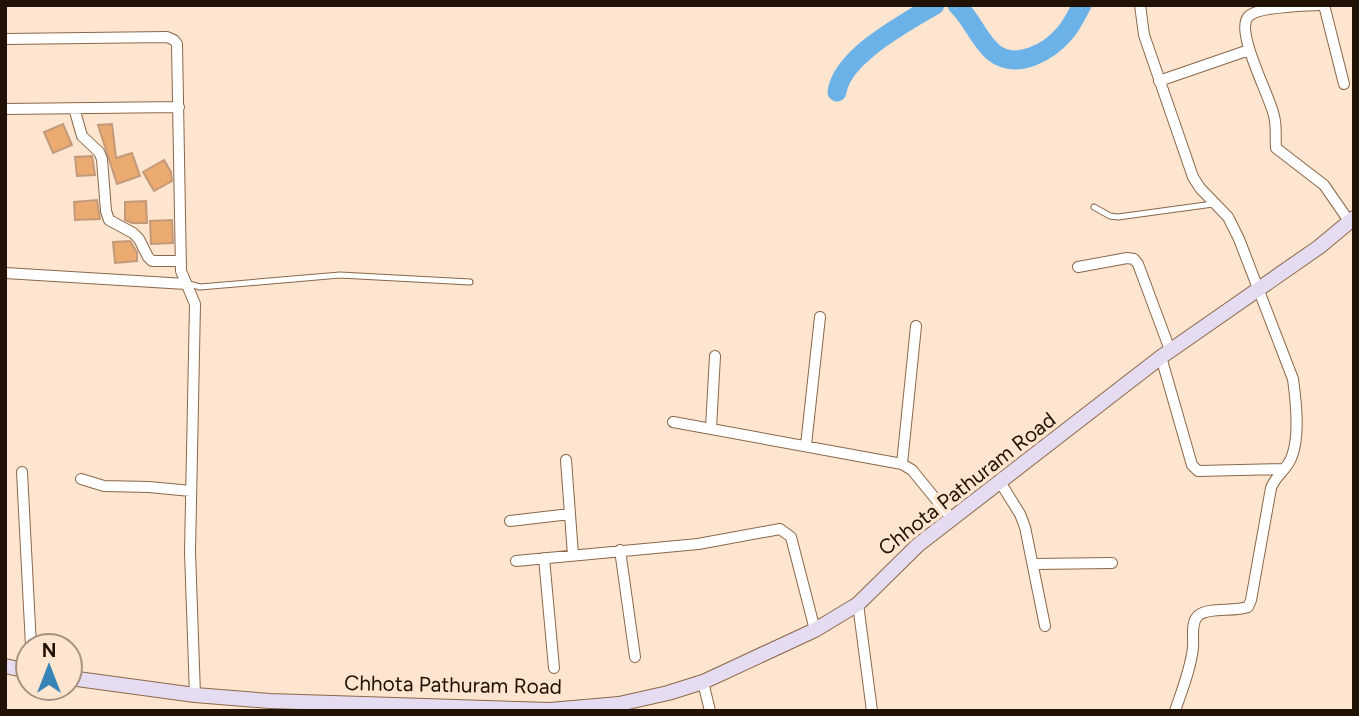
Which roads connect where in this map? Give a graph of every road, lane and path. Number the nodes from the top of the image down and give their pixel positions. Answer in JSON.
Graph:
{"nodes":[{"id":1,"x":1140,"y":5,"type":"edge"},
{"id":2,"x":1318,"y":5,"type":"edge"},
{"id":3,"x":1324,"y":5,"type":"edge"},
{"id":4,"x":5,"y":39,"type":"edge"},
{"id":5,"x":1250,"y":50,"type":"junction"},
{"id":6,"x":1159,"y":81,"type":"junction"},
{"id":7,"x":1344,"y":84,"type":"dead end"},
{"id":8,"x":179,"y":107,"type":"junction"},
{"id":9,"x":74,"y":108,"type":"junction"},
{"id":10,"x":5,"y":109,"type":"edge"},
{"id":11,"x":1217,"y":203,"type":"junction"},
{"id":12,"x":1094,"y":207,"type":"dead end"},
{"id":13,"x":1352,"y":220,"type":"edge"},
{"id":14,"x":181,"y":261,"type":"junction"},
{"id":15,"x":1078,"y":267,"type":"dead end"},
{"id":16,"x":5,"y":273,"type":"edge"},
{"id":17,"x":470,"y":282,"type":"dead end"},
{"id":18,"x":186,"y":284,"type":"junction"},
{"id":19,"x":1259,"y":289,"type":"junction"},
{"id":20,"x":820,"y":317,"type":"dead end"},
{"id":21,"x":916,"y":326,"type":"dead end"},
{"id":22,"x":1165,"y":354,"type":"junction"},
{"id":23,"x":715,"y":356,"type":"dead end"},
{"id":24,"x":673,"y":422,"type":"dead end"},
{"id":25,"x":711,"y":428,"type":"junction"},
{"id":26,"x":806,"y":445,"type":"junction"},
{"id":27,"x":566,"y":460,"type":"dead end"},
{"id":28,"x":902,"y":464,"type":"junction"},
{"id":29,"x":1283,"y":469,"type":"junction"},
{"id":30,"x":22,"y":471,"type":"dead end"},
{"id":31,"x":81,"y":479,"type":"dead end"},
{"id":32,"x":1000,"y":482,"type":"junction"},
{"id":33,"x":191,"y":491,"type":"junction"},
{"id":34,"x":570,"y":514,"type":"junction"},
{"id":35,"x":952,"y":519,"type":"junction"},
{"id":36,"x":510,"y":521,"type":"dead end"},
{"id":37,"x":620,"y":550,"type":"junction"},
{"id":38,"x":573,"y":555,"type":"junction"},
{"id":39,"x":544,"y":558,"type":"junction"},
{"id":40,"x":516,"y":561,"type":"dead end"},
{"id":41,"x":1112,"y":563,"type":"dead end"},
{"id":42,"x":1034,"y":564,"type":"junction"},
{"id":43,"x":858,"y":604,"type":"junction"},
{"id":44,"x":1045,"y":626,"type":"dead end"},
{"id":45,"x":815,"y":630,"type":"junction"},
{"id":46,"x":30,"y":632,"type":"edge"},
{"id":47,"x":635,"y":657,"type":"dead end"},
{"id":48,"x":554,"y":668,"type":"dead end"},
{"id":49,"x":84,"y":680,"type":"edge"},
{"id":50,"x":703,"y":682,"type":"junction"},
{"id":51,"x":195,"y":695,"type":"junction"},
{"id":52,"x":228,"y":704,"type":"edge"},
{"id":53,"x":271,"y":706,"type":"edge"},
{"id":54,"x":468,"y":710,"type":"edge"},
{"id":55,"x":710,"y":711,"type":"edge"},
{"id":56,"x":872,"y":711,"type":"edge"},
{"id":57,"x":1175,"y":711,"type":"edge"}],
"edges":[{"from":1,"to":6,"type":"street"},
{"from":2,"to":5,"type":"street"},
{"from":3,"to":7,"type":"street"},
{"from":4,"to":8,"type":"street"},
{"from":5,"to":6,"type":"street"},
{"from":5,"to":13,"type":"street"},
{"from":6,"to":11,"type":"street"},
{"from":8,"to":9,"type":"street"},
{"from":8,"to":14,"type":"street"},
{"from":9,"to":10,"type":"street"},
{"from":9,"to":14,"type":"street"},
{"from":11,"to":12,"type":"lane"},
{"from":11,"to":19,"type":"street"},
{"from":13,"to":19,"type":"street","name":"Chhota Pathuram Road"},
{"from":14,"to":18,"type":"street"},
{"from":15,"to":22,"type":"street"},
{"from":16,"to":18,"type":"street"},
{"from":17,"to":18,"type":"lane"},
{"from":18,"to":33,"type":"street"},
{"from":19,"to":22,"type":"street","name":"Chhota Pathuram Road"},
{"from":19,"to":29,"type":"street"},
{"from":20,"to":26,"type":"street"},
{"from":21,"to":28,"type":"street"},
{"from":22,"to":29,"type":"street"},
{"from":22,"to":32,"type":"street","name":"Chhota Pathuram Road"},
{"from":23,"to":25,"type":"street"},
{"from":24,"to":25,"type":"street"},
{"from":25,"to":26,"type":"street"},
{"from":26,"to":28,"type":"street"},
{"from":27,"to":34,"type":"street"},
{"from":28,"to":35,"type":"street"},
{"from":29,"to":57,"type":"street"},
{"from":30,"to":46,"type":"street"},
{"from":31,"to":33,"type":"street"},
{"from":32,"to":35,"type":"street","name":"Chhota Pathuram Road"},
{"from":32,"to":42,"type":"street"},
{"from":33,"to":51,"type":"street"},
{"from":34,"to":36,"type":"street"},
{"from":34,"to":38,"type":"street"},
{"from":35,"to":43,"type":"street","name":"Chhota Pathuram Road"},
{"from":37,"to":38,"type":"street"},
{"from":37,"to":45,"type":"street"},
{"from":37,"to":47,"type":"street"},
{"from":38,"to":39,"type":"street"},
{"from":39,"to":40,"type":"street"},
{"from":39,"to":48,"type":"street"},
{"from":41,"to":42,"type":"street"},
{"from":42,"to":44,"type":"street"},
{"from":43,"to":45,"type":"street","name":"Chhota Pathuram Road"},
{"from":43,"to":56,"type":"street"},
{"from":45,"to":50,"type":"street","name":"Chhota Pathuram Road"},
{"from":49,"to":51,"type":"street","name":"Chhota Pathuram Road"},
{"from":50,"to":54,"type":"street","name":"Chhota Pathuram Road"},
{"from":50,"to":55,"type":"street"},
{"from":51,"to":52,"type":"street","name":"Chhota Pathuram Road"},
{"from":52,"to":53,"type":"street","name":"Chhota Pathuram Road"},
{"from":53,"to":54,"type":"street","name":"Chhota Pathuram Road"}]}
